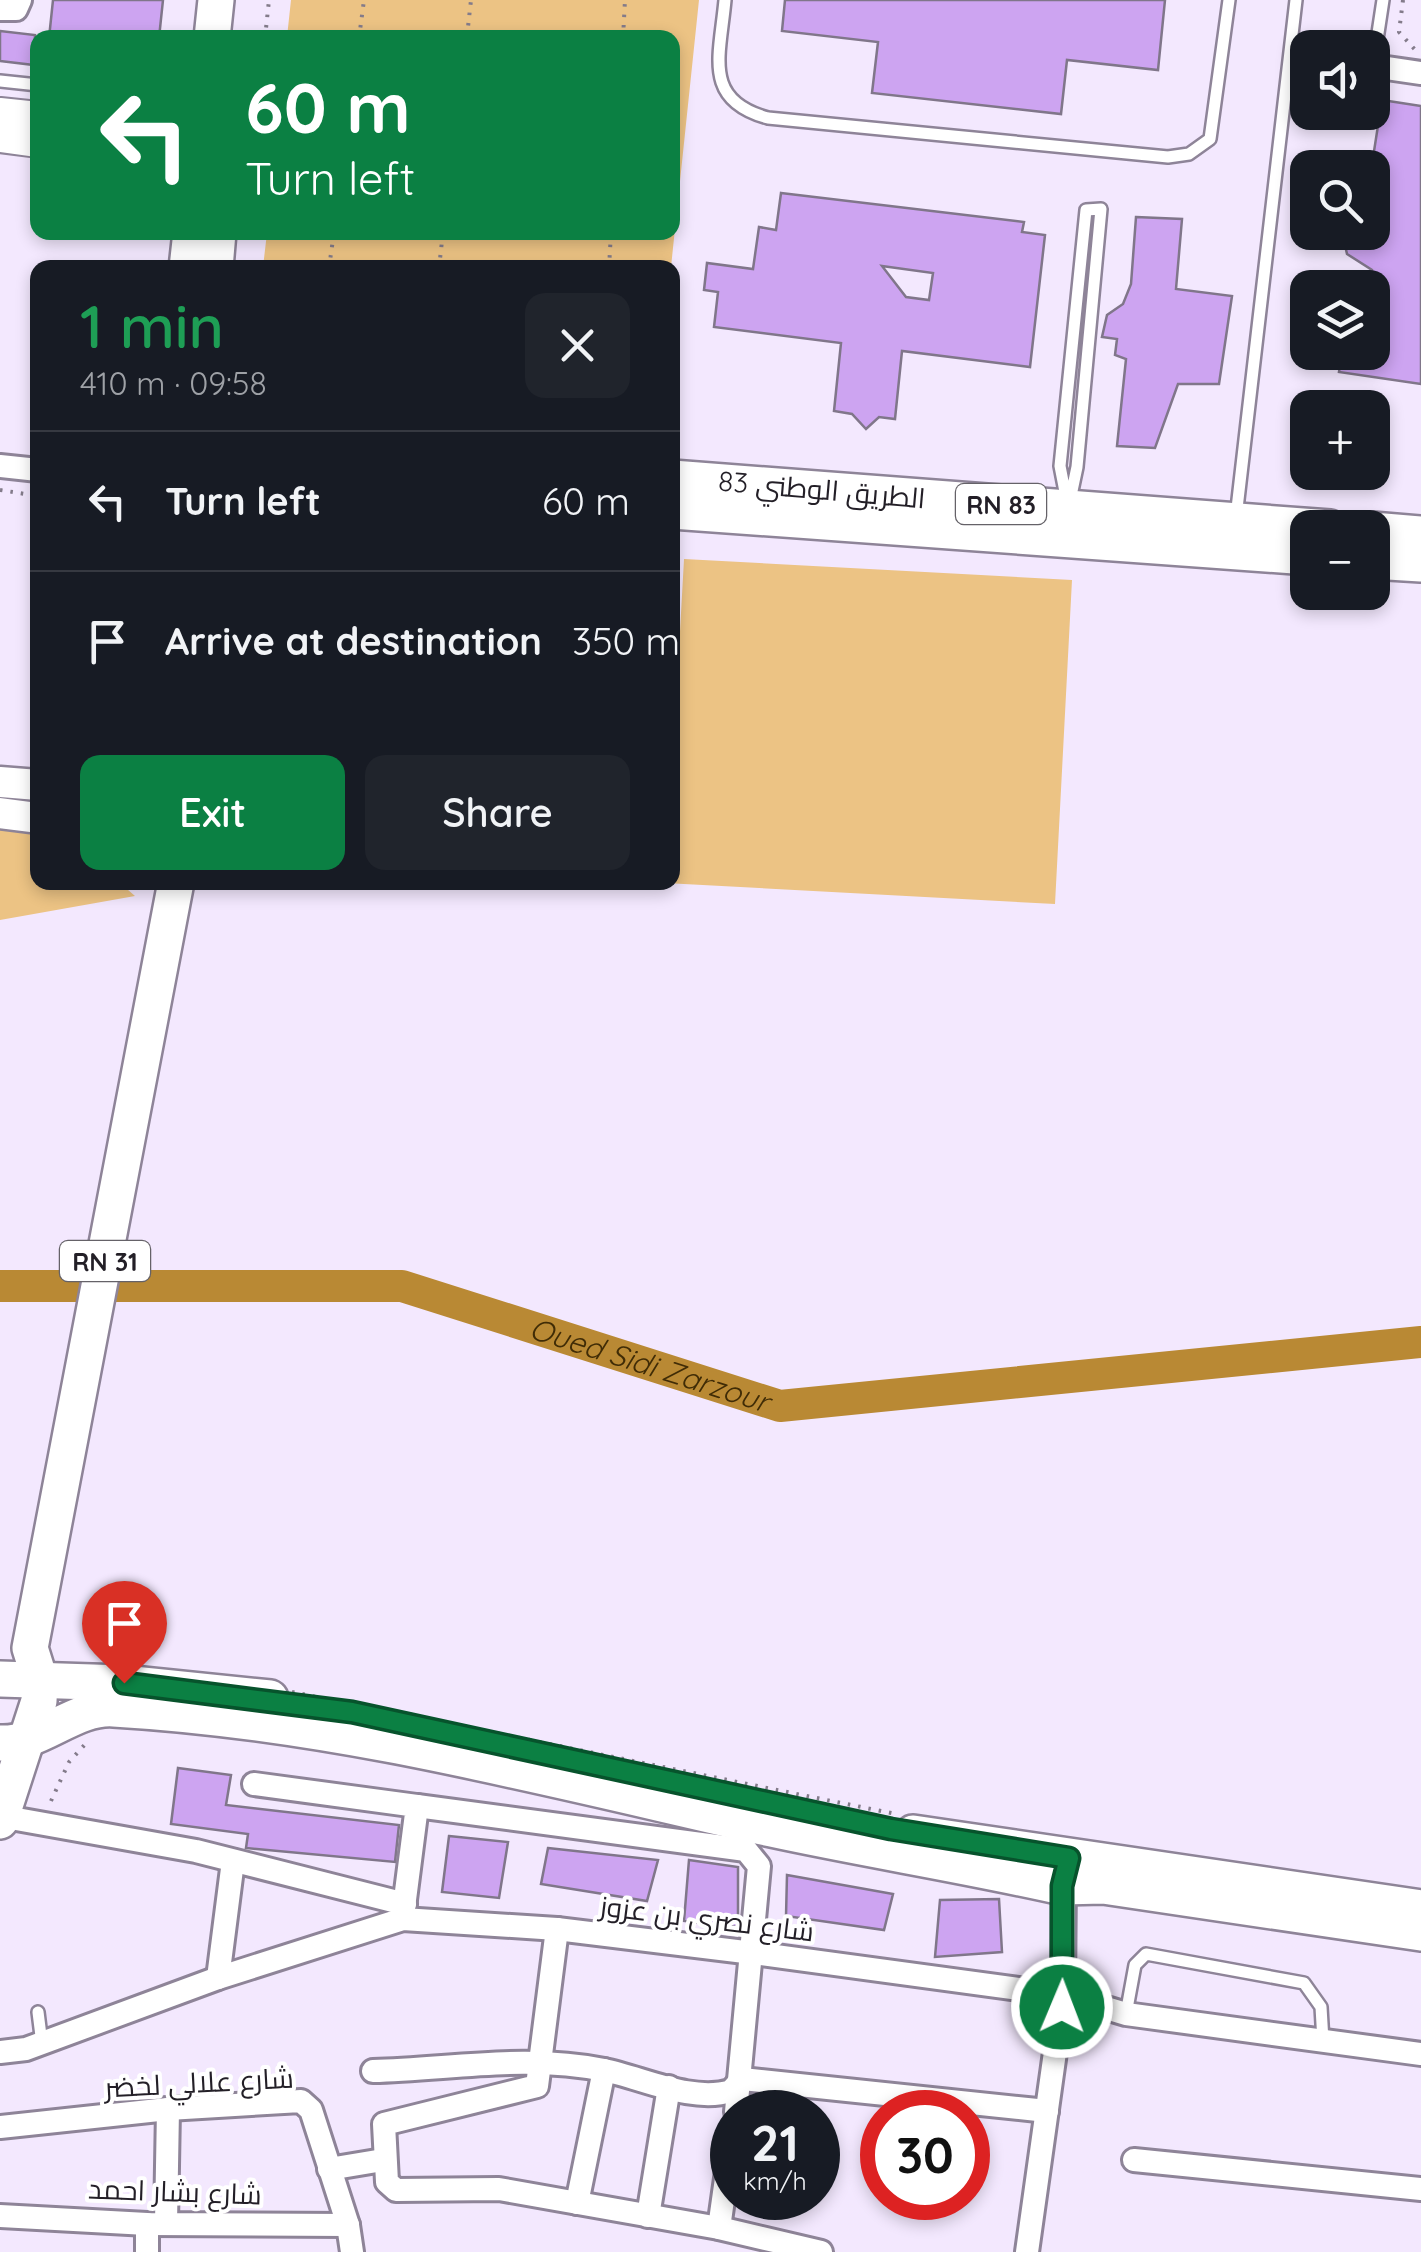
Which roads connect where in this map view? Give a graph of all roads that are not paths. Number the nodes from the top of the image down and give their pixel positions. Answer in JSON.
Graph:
{"nodes":[{"id":1,"x":20,"y":0,"type":"edge"},
{"id":2,"x":216,"y":0,"type":"edge"},
{"id":3,"x":240,"y":0,"type":"edge"},
{"id":4,"x":725,"y":0,"type":"edge"},
{"id":5,"x":1229,"y":0,"type":"edge"},
{"id":6,"x":1296,"y":0,"type":"edge"},
{"id":7,"x":1383,"y":0,"type":"edge"},
{"id":8,"x":0,"y":9,"type":"edge"},
{"id":9,"x":213,"y":30,"type":"edge"},
{"id":10,"x":237,"y":30,"type":"edge"},
{"id":11,"x":1378,"y":30,"type":"edge"},
{"id":12,"x":1390,"y":68,"type":"edge"},
{"id":13,"x":1421,"y":72,"type":"edge"},
{"id":14,"x":0,"y":80,"type":"edge"},
{"id":15,"x":30,"y":84,"type":"edge"},
{"id":16,"x":0,"y":112,"type":"edge"},
{"id":17,"x":30,"y":115,"type":"edge"},
{"id":18,"x":0,"y":138,"type":"edge"},
{"id":19,"x":30,"y":141,"type":"edge"},
{"id":20,"x":0,"y":466,"type":"edge"},
{"id":21,"x":30,"y":469,"type":"edge"},
{"id":22,"x":680,"y":479,"type":"edge"},
{"id":23,"x":680,"y":511,"type":"edge"},
{"id":24,"x":1235,"y":521,"type":"junction"},
{"id":25,"x":1068,"y":525,"type":"junction"},
{"id":26,"x":1290,"y":525,"type":"edge"},
{"id":27,"x":1390,"y":531,"type":"edge"},
{"id":28,"x":1421,"y":534,"type":"edge"},
{"id":29,"x":1290,"y":555,"type":"edge"},
{"id":30,"x":1390,"y":562,"type":"edge"},
{"id":31,"x":1421,"y":564,"type":"edge"},
{"id":32,"x":0,"y":782,"type":"edge"},
{"id":33,"x":30,"y":784,"type":"edge"},
{"id":34,"x":0,"y":813,"type":"edge"},
{"id":35,"x":30,"y":817,"type":"edge"},
{"id":36,"x":175,"y":890,"type":"edge"},
{"id":37,"x":34,"y":1656,"type":"junction"},
{"id":38,"x":0,"y":1677,"type":"edge"},
{"id":39,"x":14,"y":1742,"type":"edge"},
{"id":40,"x":254,"y":1784,"type":"dead end"},
{"id":41,"x":417,"y":1806,"type":"junction"},
{"id":42,"x":0,"y":1814,"type":"edge"},
{"id":43,"x":233,"y":1861,"type":"junction"},
{"id":44,"x":1065,"y":1872,"type":"junction"},
{"id":45,"x":1421,"y":1908,"type":"edge"},
{"id":46,"x":404,"y":1912,"type":"junction"},
{"id":47,"x":557,"y":1929,"type":"junction"},
{"id":48,"x":1421,"y":1933,"type":"edge"},
{"id":49,"x":753,"y":1953,"type":"junction"},
{"id":50,"x":218,"y":1978,"type":"junction"},
{"id":51,"x":1063,"y":1995,"type":"junction"},
{"id":52,"x":38,"y":2012,"type":"dead end"},
{"id":53,"x":1126,"y":2014,"type":"junction"},
{"id":54,"x":1322,"y":2041,"type":"junction"},
{"id":55,"x":42,"y":2044,"type":"junction"},
{"id":56,"x":0,"y":2052,"type":"edge"},
{"id":57,"x":1421,"y":2054,"type":"edge"},
{"id":58,"x":541,"y":2061,"type":"junction"},
{"id":59,"x":604,"y":2070,"type":"junction"},
{"id":60,"x":374,"y":2071,"type":"dead end"},
{"id":61,"x":742,"y":2079,"type":"junction"},
{"id":62,"x":669,"y":2087,"type":"junction"},
{"id":63,"x":740,"y":2090,"type":"edge"},
{"id":64,"x":168,"y":2109,"type":"junction"},
{"id":65,"x":1047,"y":2111,"type":"junction"},
{"id":66,"x":0,"y":2127,"type":"edge"},
{"id":67,"x":383,"y":2160,"type":"junction"},
{"id":68,"x":1134,"y":2160,"type":"dead end"},
{"id":69,"x":330,"y":2169,"type":"junction"},
{"id":70,"x":1421,"y":2189,"type":"edge"},
{"id":71,"x":577,"y":2203,"type":"junction"},
{"id":72,"x":0,"y":2216,"type":"edge"},
{"id":73,"x":648,"y":2216,"type":"junction"},
{"id":74,"x":719,"y":2220,"type":"edge"},
{"id":75,"x":157,"y":2224,"type":"junction"},
{"id":76,"x":348,"y":2225,"type":"junction"},
{"id":77,"x":718,"y":2228,"type":"junction"},
{"id":78,"x":148,"y":2252,"type":"edge"},
{"id":79,"x":352,"y":2252,"type":"edge"},
{"id":80,"x":821,"y":2252,"type":"edge"},
{"id":81,"x":1028,"y":2252,"type":"edge"}],
"edges":[{"from":1,"to":8,"type":"street"},
{"from":2,"to":9,"type":"main road"},
{"from":3,"to":10,"type":"main road"},
{"from":4,"to":5,"type":"lane"},
{"from":6,"to":24,"type":"lane"},
{"from":7,"to":11,"type":"lane"},
{"from":12,"to":13,"type":"street"},
{"from":14,"to":15,"type":"lane"},
{"from":16,"to":17,"type":"street"},
{"from":18,"to":19,"type":"street"},
{"from":20,"to":21,"type":"street"},
{"from":22,"to":25,"type":"main road","name":"الطريق الوطني 83","number":"RN 83"},
{"from":23,"to":25,"type":"main road","name":"الطريق الوطني 83","number":"RN 83"},
{"from":24,"to":25,"type":"main road","name":"الطريق الوطني 83","number":"RN 83"},
{"from":24,"to":26,"type":"main road","name":"الطريق الوطني 83","number":"RN 83"},
{"from":25,"to":25,"type":"lane"},
{"from":25,"to":29,"type":"main road","name":"الطريق الوطني 83","number":"RN 83"},
{"from":27,"to":28,"type":"main road"},
{"from":30,"to":31,"type":"main road"},
{"from":32,"to":33,"type":"main road"},
{"from":34,"to":35,"type":"main road"},
{"from":36,"to":37,"type":"main road","number":"RN 31"},
{"from":37,"to":38,"type":"main road"},
{"from":37,"to":39,"type":"main road","number":"RN 31"},
{"from":37,"to":44,"type":"main road"},
{"from":39,"to":42,"type":"main road","number":"RN 31"},
{"from":39,"to":44,"type":"main road"},
{"from":40,"to":41,"type":"street"},
{"from":41,"to":46,"type":"street"},
{"from":41,"to":49,"type":"street"},
{"from":42,"to":43,"type":"street"},
{"from":43,"to":46,"type":"street"},
{"from":43,"to":50,"type":"street"},
{"from":44,"to":45,"type":"main road"},
{"from":44,"to":48,"type":"main road"},
{"from":44,"to":51,"type":"street"},
{"from":46,"to":47,"type":"street","name":"شارع نصري بن عزوز"},
{"from":46,"to":50,"type":"street","name":"شارع نصري بن عزوز"},
{"from":47,"to":49,"type":"street","name":"شارع نصري بن عزوز"},
{"from":47,"to":58,"type":"street"},
{"from":49,"to":51,"type":"street","name":"شارع نصري بن عزوز"},
{"from":49,"to":61,"type":"street"},
{"from":50,"to":55,"type":"street","name":"شارع نصري بن عزوز"},
{"from":51,"to":53,"type":"street","name":"شارع نصري بن عزوز"},
{"from":51,"to":65,"type":"street"},
{"from":52,"to":55,"type":"lane"},
{"from":53,"to":54,"type":"street","name":"شارع نصري بن عزوز"},
{"from":53,"to":54,"type":"lane"},
{"from":54,"to":57,"type":"street","name":"شارع نصري بن عزوز"},
{"from":55,"to":56,"type":"street","name":"شارع نصري بن عزوز"},
{"from":58,"to":59,"type":"street"},
{"from":58,"to":60,"type":"street"},
{"from":58,"to":67,"type":"street"},
{"from":59,"to":62,"type":"street"},
{"from":59,"to":71,"type":"street"},
{"from":61,"to":62,"type":"street"},
{"from":61,"to":63,"type":"street"},
{"from":61,"to":65,"type":"street"},
{"from":62,"to":73,"type":"street"},
{"from":64,"to":66,"type":"street","name":"شارع علالي لخضر"},
{"from":64,"to":69,"type":"street","name":"شارع علالي لخضر"},
{"from":64,"to":75,"type":"street"},
{"from":65,"to":81,"type":"street"},
{"from":67,"to":69,"type":"street"},
{"from":67,"to":71,"type":"street"},
{"from":68,"to":70,"type":"street"},
{"from":69,"to":76,"type":"street","name":"شارع علالي لخضر"},
{"from":71,"to":73,"type":"street"},
{"from":72,"to":75,"type":"street","name":"شارع بشار احمد"},
{"from":73,"to":77,"type":"street"},
{"from":74,"to":77,"type":"street"},
{"from":75,"to":76,"type":"street","name":"شارع بشار احمد"},
{"from":75,"to":78,"type":"street"},
{"from":76,"to":79,"type":"street","name":"شارع علالي لخضر"},
{"from":77,"to":80,"type":"street"}]}
